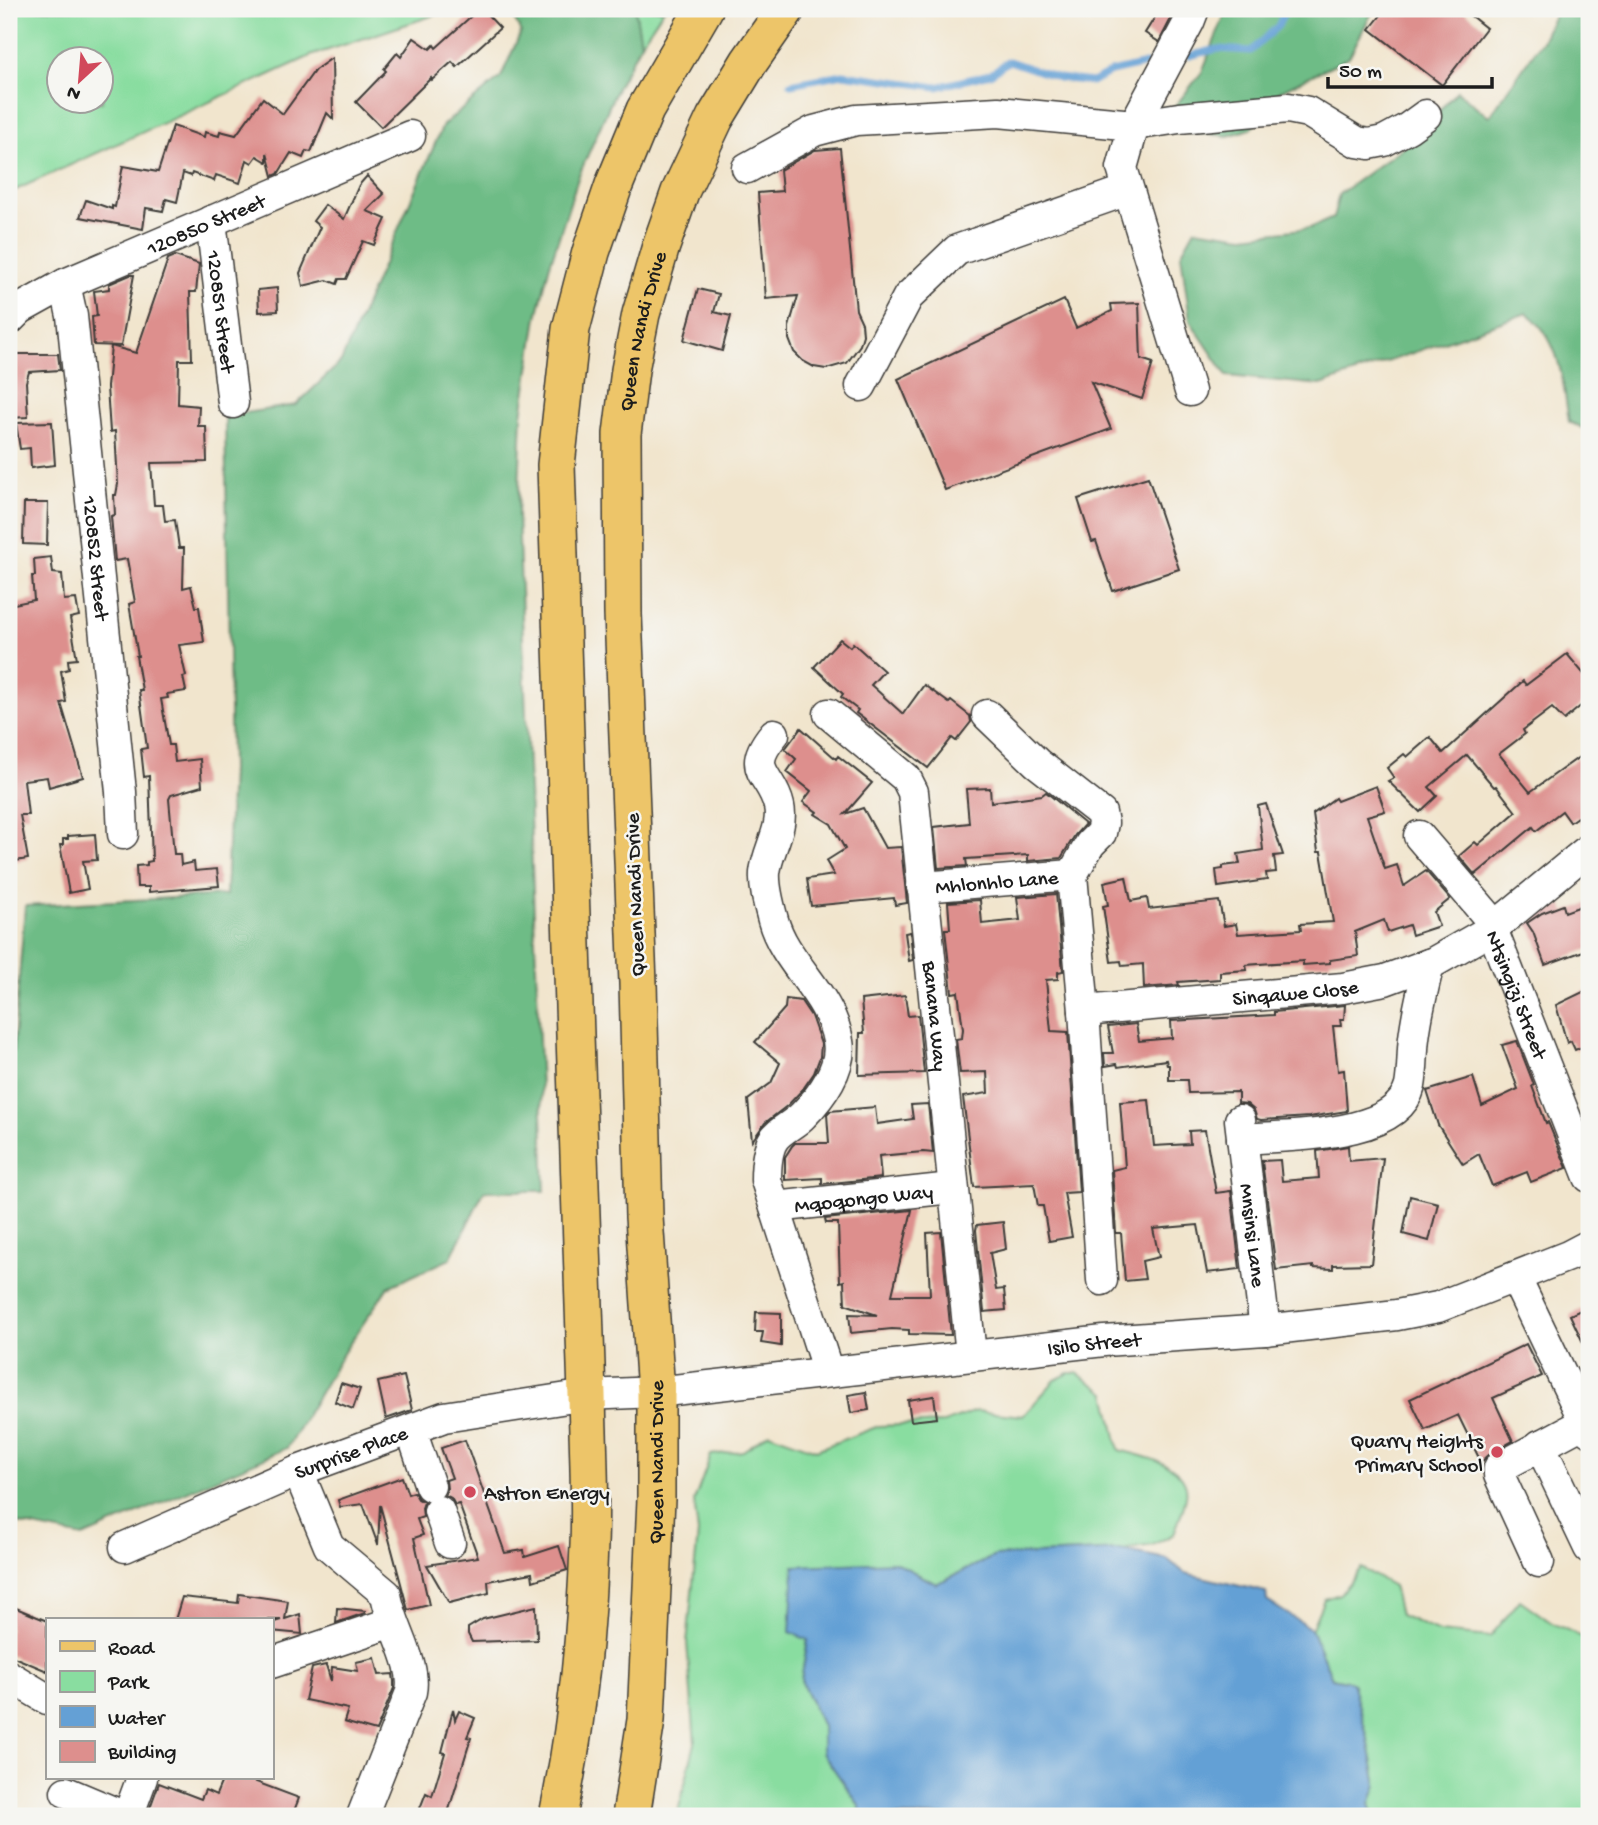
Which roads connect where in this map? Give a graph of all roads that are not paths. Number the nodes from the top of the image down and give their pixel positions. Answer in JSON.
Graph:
{"nodes":[{"id":1,"x":704,"y":9,"type":"edge"},
{"id":2,"x":786,"y":9,"type":"edge"},
{"id":3,"x":1194,"y":9,"type":"edge"},
{"id":4,"x":1426,"y":115,"type":"dead end"},
{"id":5,"x":1134,"y":125,"type":"junction"},
{"id":6,"x":410,"y":136,"type":"dead end"},
{"id":7,"x":747,"y":168,"type":"dead end"},
{"id":8,"x":1128,"y":190,"type":"junction"},
{"id":9,"x":211,"y":221,"type":"junction"},
{"id":10,"x":65,"y":284,"type":"junction"},
{"id":11,"x":9,"y":320,"type":"edge"},
{"id":12,"x":861,"y":386,"type":"dead end"},
{"id":13,"x":1190,"y":391,"type":"dead end"},
{"id":14,"x":233,"y":403,"type":"dead end"},
{"id":15,"x":829,"y":715,"type":"dead end"},
{"id":16,"x":987,"y":715,"type":"dead end"},
{"id":17,"x":774,"y":734,"type":"dead end"},
{"id":18,"x":122,"y":834,"type":"dead end"},
{"id":19,"x":1419,"y":836,"type":"dead end"},
{"id":20,"x":1589,"y":849,"type":"edge"},
{"id":21,"x":1072,"y":875,"type":"junction"},
{"id":22,"x":922,"y":887,"type":"junction"},
{"id":23,"x":1494,"y":928,"type":"junction"},
{"id":24,"x":1429,"y":964,"type":"junction"},
{"id":25,"x":1084,"y":1011,"type":"junction"},
{"id":26,"x":1589,"y":1177,"type":"edge"},
{"id":27,"x":952,"y":1188,"type":"junction"},
{"id":28,"x":775,"y":1207,"type":"junction"},
{"id":29,"x":1589,"y":1245,"type":"edge"},
{"id":30,"x":1515,"y":1277,"type":"junction"},
{"id":31,"x":1102,"y":1280,"type":"dead end"},
{"id":32,"x":1265,"y":1330,"type":"junction"},
{"id":33,"x":971,"y":1355,"type":"junction"},
{"id":34,"x":828,"y":1372,"type":"junction"},
{"id":35,"x":656,"y":1392,"type":"junction"},
{"id":36,"x":587,"y":1395,"type":"junction"},
{"id":37,"x":1587,"y":1426,"type":"edge"},
{"id":38,"x":411,"y":1430,"type":"junction"},
{"id":39,"x":1540,"y":1445,"type":"junction"},
{"id":40,"x":298,"y":1471,"type":"junction"},
{"id":41,"x":450,"y":1543,"type":"dead end"},
{"id":42,"x":125,"y":1547,"type":"dead end"},
{"id":43,"x":1589,"y":1548,"type":"edge"},
{"id":44,"x":1539,"y":1562,"type":"dead end"},
{"id":45,"x":393,"y":1622,"type":"junction"},
{"id":46,"x":273,"y":1661,"type":"edge"},
{"id":47,"x":9,"y":1676,"type":"edge"},
{"id":48,"x":46,"y":1698,"type":"edge"},
{"id":49,"x":141,"y":1780,"type":"edge"},
{"id":50,"x":66,"y":1792,"type":"dead end"},
{"id":51,"x":126,"y":1816,"type":"edge"},
{"id":52,"x":362,"y":1816,"type":"edge"},
{"id":53,"x":558,"y":1816,"type":"edge"},
{"id":54,"x":631,"y":1816,"type":"edge"}],
"edges":[{"from":1,"to":36,"type":"main road"},
{"from":2,"to":35,"type":"main road","name":"Queen Nandi Drive"},
{"from":3,"to":5,"type":"street"},
{"from":4,"to":5,"type":"street"},
{"from":5,"to":7,"type":"street"},
{"from":5,"to":8,"type":"street"},
{"from":6,"to":9,"type":"street","name":"120850 Street"},
{"from":8,"to":12,"type":"street"},
{"from":8,"to":13,"type":"street"},
{"from":9,"to":10,"type":"street","name":"120850 Street"},
{"from":9,"to":14,"type":"street","name":"120851 Street"},
{"from":10,"to":11,"type":"street","name":"120850 Street"},
{"from":10,"to":18,"type":"street","name":"120852 Street"},
{"from":15,"to":22,"type":"street","name":"Banana Way"},
{"from":16,"to":21,"type":"street"},
{"from":17,"to":28,"type":"street"},
{"from":19,"to":23,"type":"street"},
{"from":20,"to":23,"type":"street","name":"Ntsingizi Street"},
{"from":21,"to":22,"type":"street","name":"Mhlonhlo Lane"},
{"from":21,"to":25,"type":"street"},
{"from":22,"to":27,"type":"street","name":"Banana Way"},
{"from":23,"to":24,"type":"street","name":"Sinqawe Close"},
{"from":23,"to":26,"type":"street","name":"Ntsingizi Street"},
{"from":24,"to":25,"type":"street","name":"Sinqawe Close"},
{"from":24,"to":32,"type":"street","name":"Mnsinsi Lane"},
{"from":25,"to":31,"type":"street"},
{"from":27,"to":28,"type":"street","name":"Mqoqongo Way"},
{"from":27,"to":33,"type":"street","name":"Banana Way"},
{"from":28,"to":34,"type":"street"},
{"from":29,"to":30,"type":"street","name":"Isilo Street"},
{"from":30,"to":32,"type":"street","name":"Isilo Street"},
{"from":30,"to":37,"type":"street"},
{"from":32,"to":33,"type":"street","name":"Isilo Street"},
{"from":33,"to":34,"type":"street","name":"Isilo Street"},
{"from":34,"to":35,"type":"street","name":"Isilo Street"},
{"from":35,"to":36,"type":"street","name":"Isilo Street"},
{"from":35,"to":54,"type":"main road","name":"Queen Nandi Drive"},
{"from":36,"to":38,"type":"street","name":"Surprise Place"},
{"from":36,"to":53,"type":"main road"},
{"from":37,"to":39,"type":"street"},
{"from":38,"to":40,"type":"street","name":"Surprise Place"},
{"from":38,"to":41,"type":"street"},
{"from":39,"to":43,"type":"street"},
{"from":39,"to":44,"type":"street"},
{"from":40,"to":42,"type":"street","name":"Surprise Place"},
{"from":40,"to":45,"type":"street"},
{"from":45,"to":46,"type":"street"},
{"from":45,"to":52,"type":"street"},
{"from":47,"to":48,"type":"street"},
{"from":49,"to":51,"type":"street"},
{"from":50,"to":51,"type":"street"}]}
